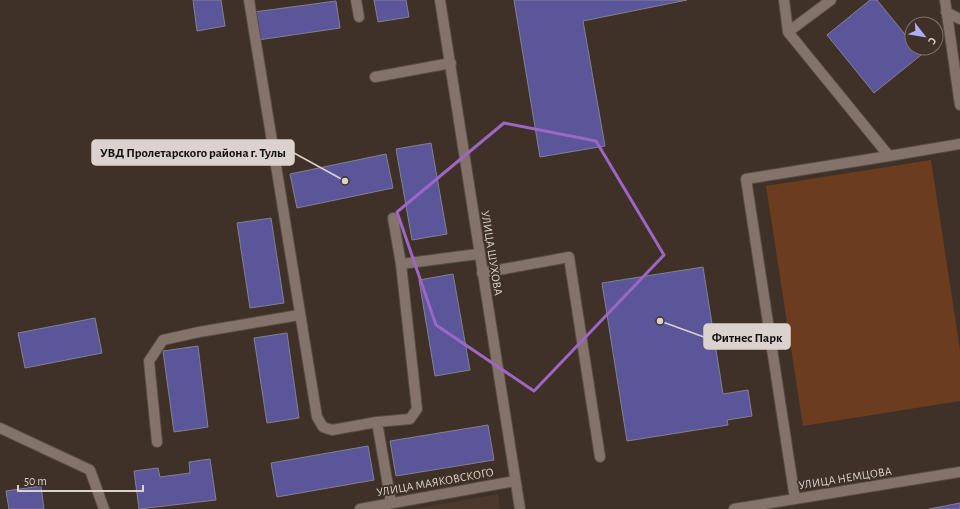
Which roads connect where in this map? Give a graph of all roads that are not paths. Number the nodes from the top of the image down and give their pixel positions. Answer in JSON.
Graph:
{"nodes":[{"id":1,"x":249,"y":0,"type":"edge"},
{"id":2,"x":356,"y":0,"type":"edge"},
{"id":3,"x":440,"y":0,"type":"edge"},
{"id":4,"x":784,"y":0,"type":"edge"},
{"id":5,"x":831,"y":0,"type":"edge"},
{"id":6,"x":945,"y":0,"type":"edge"},
{"id":7,"x":946,"y":12,"type":"junction"},
{"id":8,"x":359,"y":17,"type":"dead end"},
{"id":9,"x":960,"y":19,"type":"edge"},
{"id":10,"x":788,"y":32,"type":"junction"},
{"id":11,"x":451,"y":63,"type":"junction"},
{"id":12,"x":375,"y":77,"type":"dead end"},
{"id":13,"x":960,"y":105,"type":"edge"},
{"id":14,"x":960,"y":144,"type":"edge"},
{"id":15,"x":890,"y":156,"type":"junction"},
{"id":16,"x":393,"y":218,"type":"dead end"},
{"id":17,"x":478,"y":254,"type":"junction"},
{"id":18,"x":401,"y":264,"type":"junction"},
{"id":19,"x":482,"y":273,"type":"junction"},
{"id":20,"x":299,"y":315,"type":"junction"},
{"id":21,"x":377,"y":422,"type":"junction"},
{"id":22,"x":0,"y":428,"type":"edge"},
{"id":23,"x":157,"y":442,"type":"dead end"},
{"id":24,"x":600,"y":458,"type":"dead end"},
{"id":25,"x":960,"y":472,"type":"edge"},
{"id":26,"x":515,"y":480,"type":"junction"},
{"id":27,"x":795,"y":499,"type":"junction"},
{"id":28,"x":391,"y":503,"type":"junction"},
{"id":29,"x":104,"y":509,"type":"edge"},
{"id":30,"x":360,"y":509,"type":"edge"},
{"id":31,"x":520,"y":509,"type":"edge"},
{"id":32,"x":734,"y":509,"type":"edge"}],
"edges":[{"from":1,"to":20,"type":"street"},
{"from":2,"to":8,"type":"street"},
{"from":3,"to":11,"type":"street","name":"УЛИЦА ШУХОВА"},
{"from":4,"to":10,"type":"street"},
{"from":5,"to":10,"type":"street"},
{"from":6,"to":7,"type":"street"},
{"from":7,"to":9,"type":"street"},
{"from":7,"to":13,"type":"street"},
{"from":10,"to":15,"type":"street"},
{"from":11,"to":12,"type":"street"},
{"from":11,"to":17,"type":"street","name":"УЛИЦА ШУХОВА"},
{"from":14,"to":15,"type":"street"},
{"from":15,"to":27,"type":"street"},
{"from":16,"to":18,"type":"street"},
{"from":17,"to":18,"type":"street"},
{"from":17,"to":19,"type":"street","name":"УЛИЦА ШУХОВА"},
{"from":18,"to":21,"type":"street"},
{"from":19,"to":24,"type":"street"},
{"from":19,"to":26,"type":"street","name":"УЛИЦА ШУХОВА"},
{"from":20,"to":21,"type":"street"},
{"from":20,"to":23,"type":"street"},
{"from":21,"to":28,"type":"street"},
{"from":22,"to":29,"type":"street"},
{"from":25,"to":27,"type":"street","name":"УЛИЦА НЕМЦОВА"},
{"from":26,"to":28,"type":"street","name":"УЛИЦА МАЯКОВСКОГО"},
{"from":26,"to":31,"type":"street","name":"УЛИЦА ШУХОВА"},
{"from":27,"to":32,"type":"street","name":"УЛИЦА НЕМЦОВА"},
{"from":28,"to":30,"type":"street","name":"УЛИЦА МАЯКОВСКОГО"}]}
